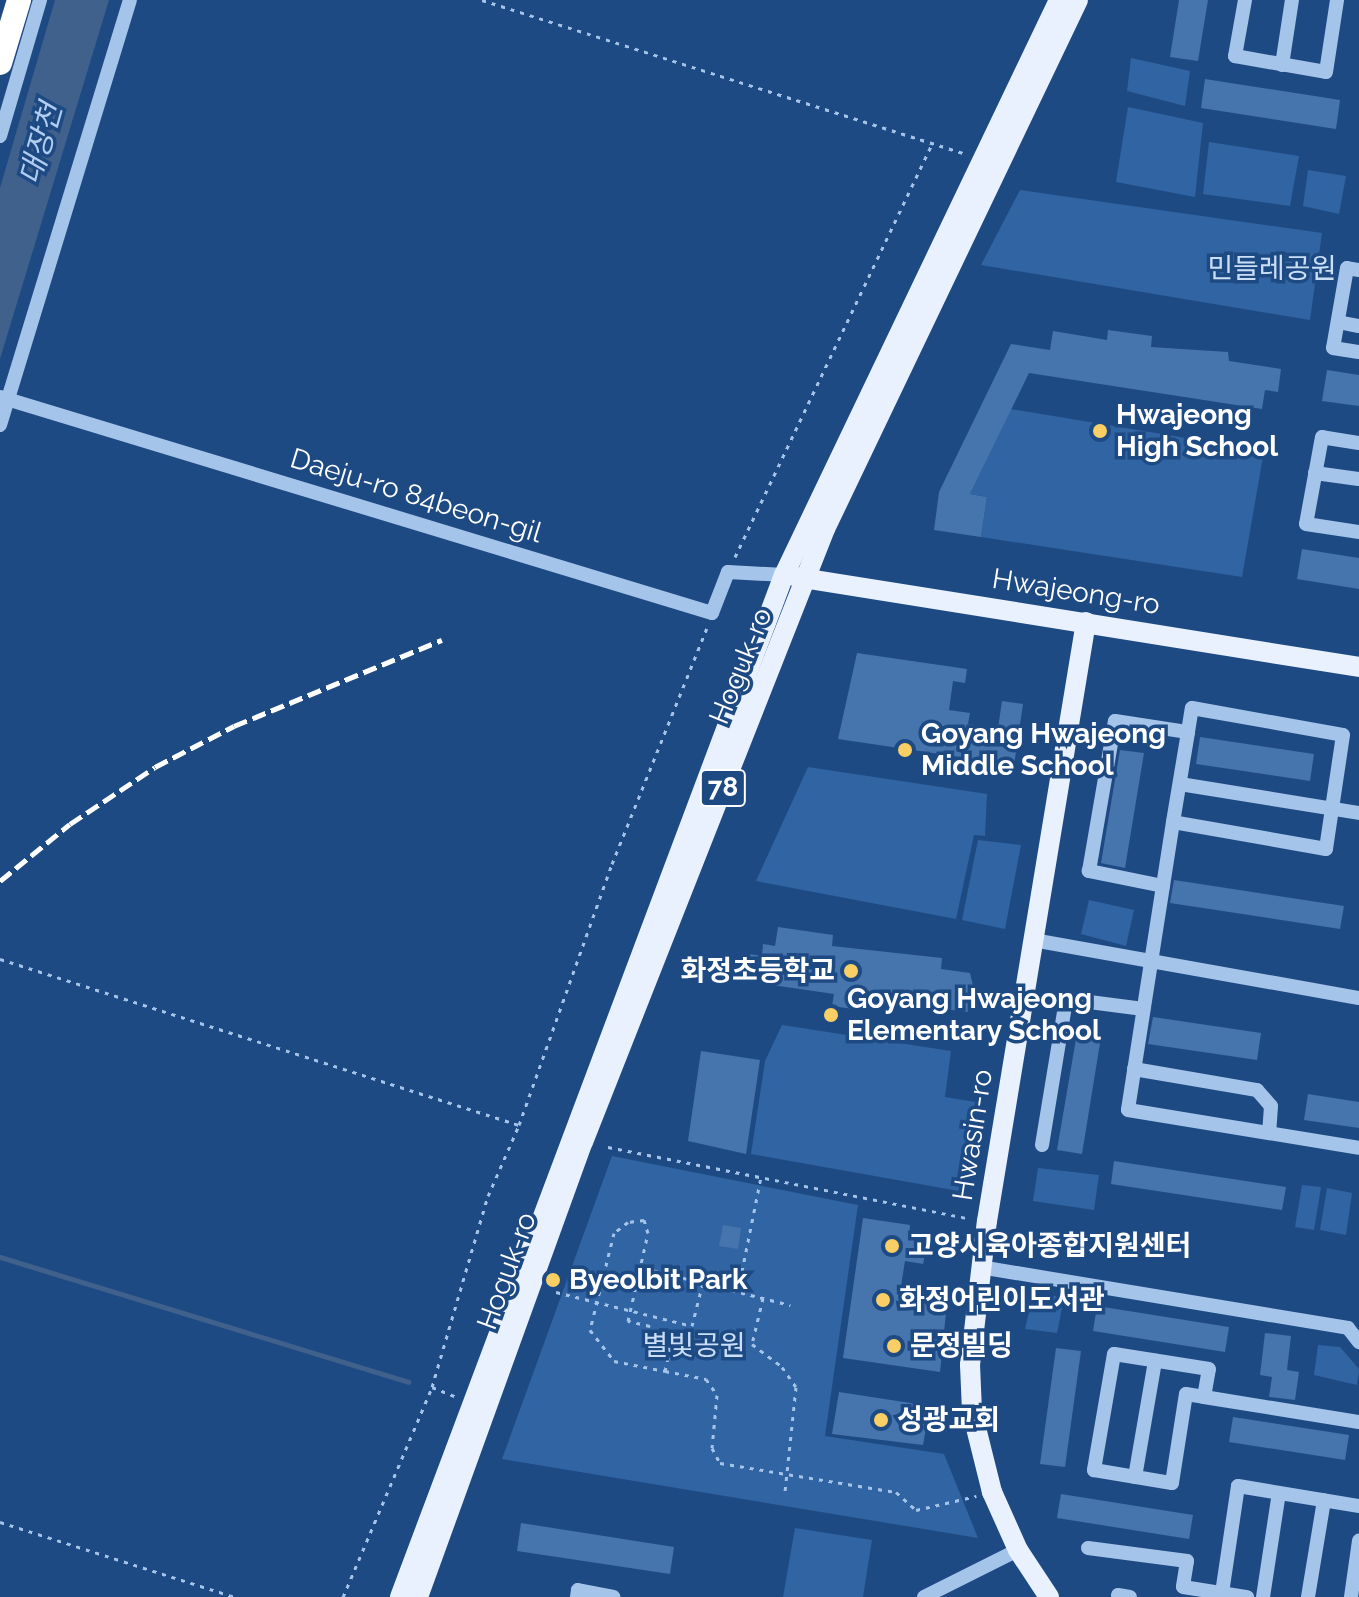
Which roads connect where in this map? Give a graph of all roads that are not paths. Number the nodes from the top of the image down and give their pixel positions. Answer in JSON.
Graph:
{"nodes":[{"id":1,"x":19,"y":0,"type":"edge"},
{"id":2,"x":40,"y":0,"type":"edge"},
{"id":3,"x":130,"y":0,"type":"edge"},
{"id":4,"x":1059,"y":0,"type":"edge"},
{"id":5,"x":1078,"y":0,"type":"edge"},
{"id":6,"x":1245,"y":0,"type":"edge"},
{"id":7,"x":1292,"y":0,"type":"edge"},
{"id":8,"x":1337,"y":0,"type":"edge"},
{"id":9,"x":0,"y":63,"type":"edge"},
{"id":10,"x":1282,"y":65,"type":"junction"},
{"id":11,"x":0,"y":136,"type":"edge"},
{"id":12,"x":1359,"y":270,"type":"edge"},
{"id":13,"x":1338,"y":322,"type":"junction"},
{"id":14,"x":1359,"y":326,"type":"edge"},
{"id":15,"x":1359,"y":352,"type":"edge"},
{"id":16,"x":4,"y":398,"type":"edge"},
{"id":17,"x":0,"y":425,"type":"edge"},
{"id":18,"x":1359,"y":443,"type":"edge"},
{"id":19,"x":1315,"y":473,"type":"junction"},
{"id":20,"x":1359,"y":479,"type":"edge"},
{"id":21,"x":1359,"y":532,"type":"edge"},
{"id":22,"x":784,"y":575,"type":"junction"},
{"id":23,"x":806,"y":578,"type":"junction"},
{"id":24,"x":1086,"y":622,"type":"junction"},
{"id":25,"x":1359,"y":667,"type":"edge"},
{"id":26,"x":1188,"y":732,"type":"junction"},
{"id":27,"x":1180,"y":784,"type":"junction"},
{"id":28,"x":1332,"y":809,"type":"junction"},
{"id":29,"x":1359,"y":813,"type":"edge"},
{"id":30,"x":1173,"y":822,"type":"junction"},
{"id":31,"x":1163,"y":886,"type":"junction"},
{"id":32,"x":1033,"y":940,"type":"junction"},
{"id":33,"x":1150,"y":963,"type":"junction"},
{"id":34,"x":1359,"y":998,"type":"edge"},
{"id":35,"x":1143,"y":1009,"type":"junction"},
{"id":36,"x":1134,"y":1069,"type":"junction"},
{"id":37,"x":1269,"y":1133,"type":"junction"},
{"id":38,"x":1042,"y":1145,"type":"dead end"},
{"id":39,"x":1359,"y":1148,"type":"edge"},
{"id":40,"x":980,"y":1267,"type":"junction"},
{"id":41,"x":1359,"y":1342,"type":"edge"},
{"id":42,"x":1155,"y":1361,"type":"junction"},
{"id":43,"x":1204,"y":1397,"type":"junction"},
{"id":44,"x":1359,"y":1422,"type":"edge"},
{"id":45,"x":1135,"y":1477,"type":"junction"},
{"id":46,"x":1279,"y":1493,"type":"junction"},
{"id":47,"x":1324,"y":1500,"type":"junction"},
{"id":48,"x":1359,"y":1506,"type":"edge"},
{"id":49,"x":1359,"y":1541,"type":"edge"},
{"id":50,"x":1088,"y":1548,"type":"dead end"},
{"id":51,"x":1018,"y":1550,"type":"junction"},
{"id":52,"x":1183,"y":1592,"type":"edge"},
{"id":53,"x":1222,"y":1593,"type":"junction"},
{"id":54,"x":1354,"y":1594,"type":"edge"},
{"id":55,"x":400,"y":1597,"type":"edge"},
{"id":56,"x":418,"y":1597,"type":"edge"},
{"id":57,"x":577,"y":1597,"type":"edge"},
{"id":58,"x":613,"y":1597,"type":"edge"},
{"id":59,"x":924,"y":1597,"type":"edge"},
{"id":60,"x":1049,"y":1597,"type":"edge"},
{"id":61,"x":1247,"y":1597,"type":"edge"},
{"id":62,"x":1263,"y":1597,"type":"edge"},
{"id":63,"x":1308,"y":1597,"type":"edge"}],
"edges":[{"from":1,"to":9,"type":"highway"},
{"from":2,"to":11,"type":"street"},
{"from":3,"to":16,"type":"street"},
{"from":4,"to":22,"type":"main road","name":"Hoguk-ro","number":"78"},
{"from":5,"to":23,"type":"main road","name":"Hoguk-ro","number":"78"},
{"from":6,"to":10,"type":"street"},
{"from":7,"to":10,"type":"street"},
{"from":8,"to":10,"type":"street"},
{"from":12,"to":13,"type":"street"},
{"from":13,"to":14,"type":"street"},
{"from":13,"to":15,"type":"street"},
{"from":16,"to":17,"type":"street"},
{"from":16,"to":22,"type":"street","name":"Daeju-ro 84beon-gil"},
{"from":18,"to":19,"type":"street"},
{"from":19,"to":20,"type":"street"},
{"from":19,"to":21,"type":"street"},
{"from":22,"to":23,"type":"main road","name":"Hwajeong-ro"},
{"from":22,"to":55,"type":"main road","name":"Hoguk-ro","number":"78"},
{"from":23,"to":24,"type":"main road","name":"Hwajeong-ro"},
{"from":23,"to":56,"type":"main road","name":"Hoguk-ro","number":"78"},
{"from":24,"to":25,"type":"main road","name":"Hwajeong-ro"},
{"from":24,"to":32,"type":"main road","name":"Hwasin-ro"},
{"from":26,"to":27,"type":"street"},
{"from":26,"to":28,"type":"street"},
{"from":26,"to":31,"type":"street"},
{"from":27,"to":28,"type":"street"},
{"from":27,"to":30,"type":"street"},
{"from":28,"to":29,"type":"street"},
{"from":28,"to":30,"type":"street"},
{"from":30,"to":31,"type":"street"},
{"from":31,"to":33,"type":"street"},
{"from":32,"to":33,"type":"street"},
{"from":32,"to":40,"type":"main road","name":"Hwasin-ro"},
{"from":33,"to":34,"type":"street"},
{"from":33,"to":35,"type":"street"},
{"from":35,"to":36,"type":"street"},
{"from":35,"to":38,"type":"street"},
{"from":36,"to":37,"type":"street"},
{"from":36,"to":37,"type":"street"},
{"from":37,"to":39,"type":"street"},
{"from":40,"to":41,"type":"street"},
{"from":40,"to":51,"type":"main road","name":"Hwasin-ro"},
{"from":42,"to":43,"type":"street"},
{"from":42,"to":45,"type":"street"},
{"from":42,"to":45,"type":"street"},
{"from":43,"to":44,"type":"street"},
{"from":43,"to":45,"type":"street"},
{"from":46,"to":47,"type":"street"},
{"from":46,"to":53,"type":"street"},
{"from":46,"to":62,"type":"street"},
{"from":47,"to":48,"type":"street"},
{"from":47,"to":63,"type":"street"},
{"from":49,"to":54,"type":"street"},
{"from":50,"to":52,"type":"street"},
{"from":51,"to":59,"type":"street"},
{"from":51,"to":60,"type":"main road","name":"Hwasin-ro"},
{"from":52,"to":53,"type":"street"},
{"from":53,"to":61,"type":"street"},
{"from":57,"to":58,"type":"street"}]}
